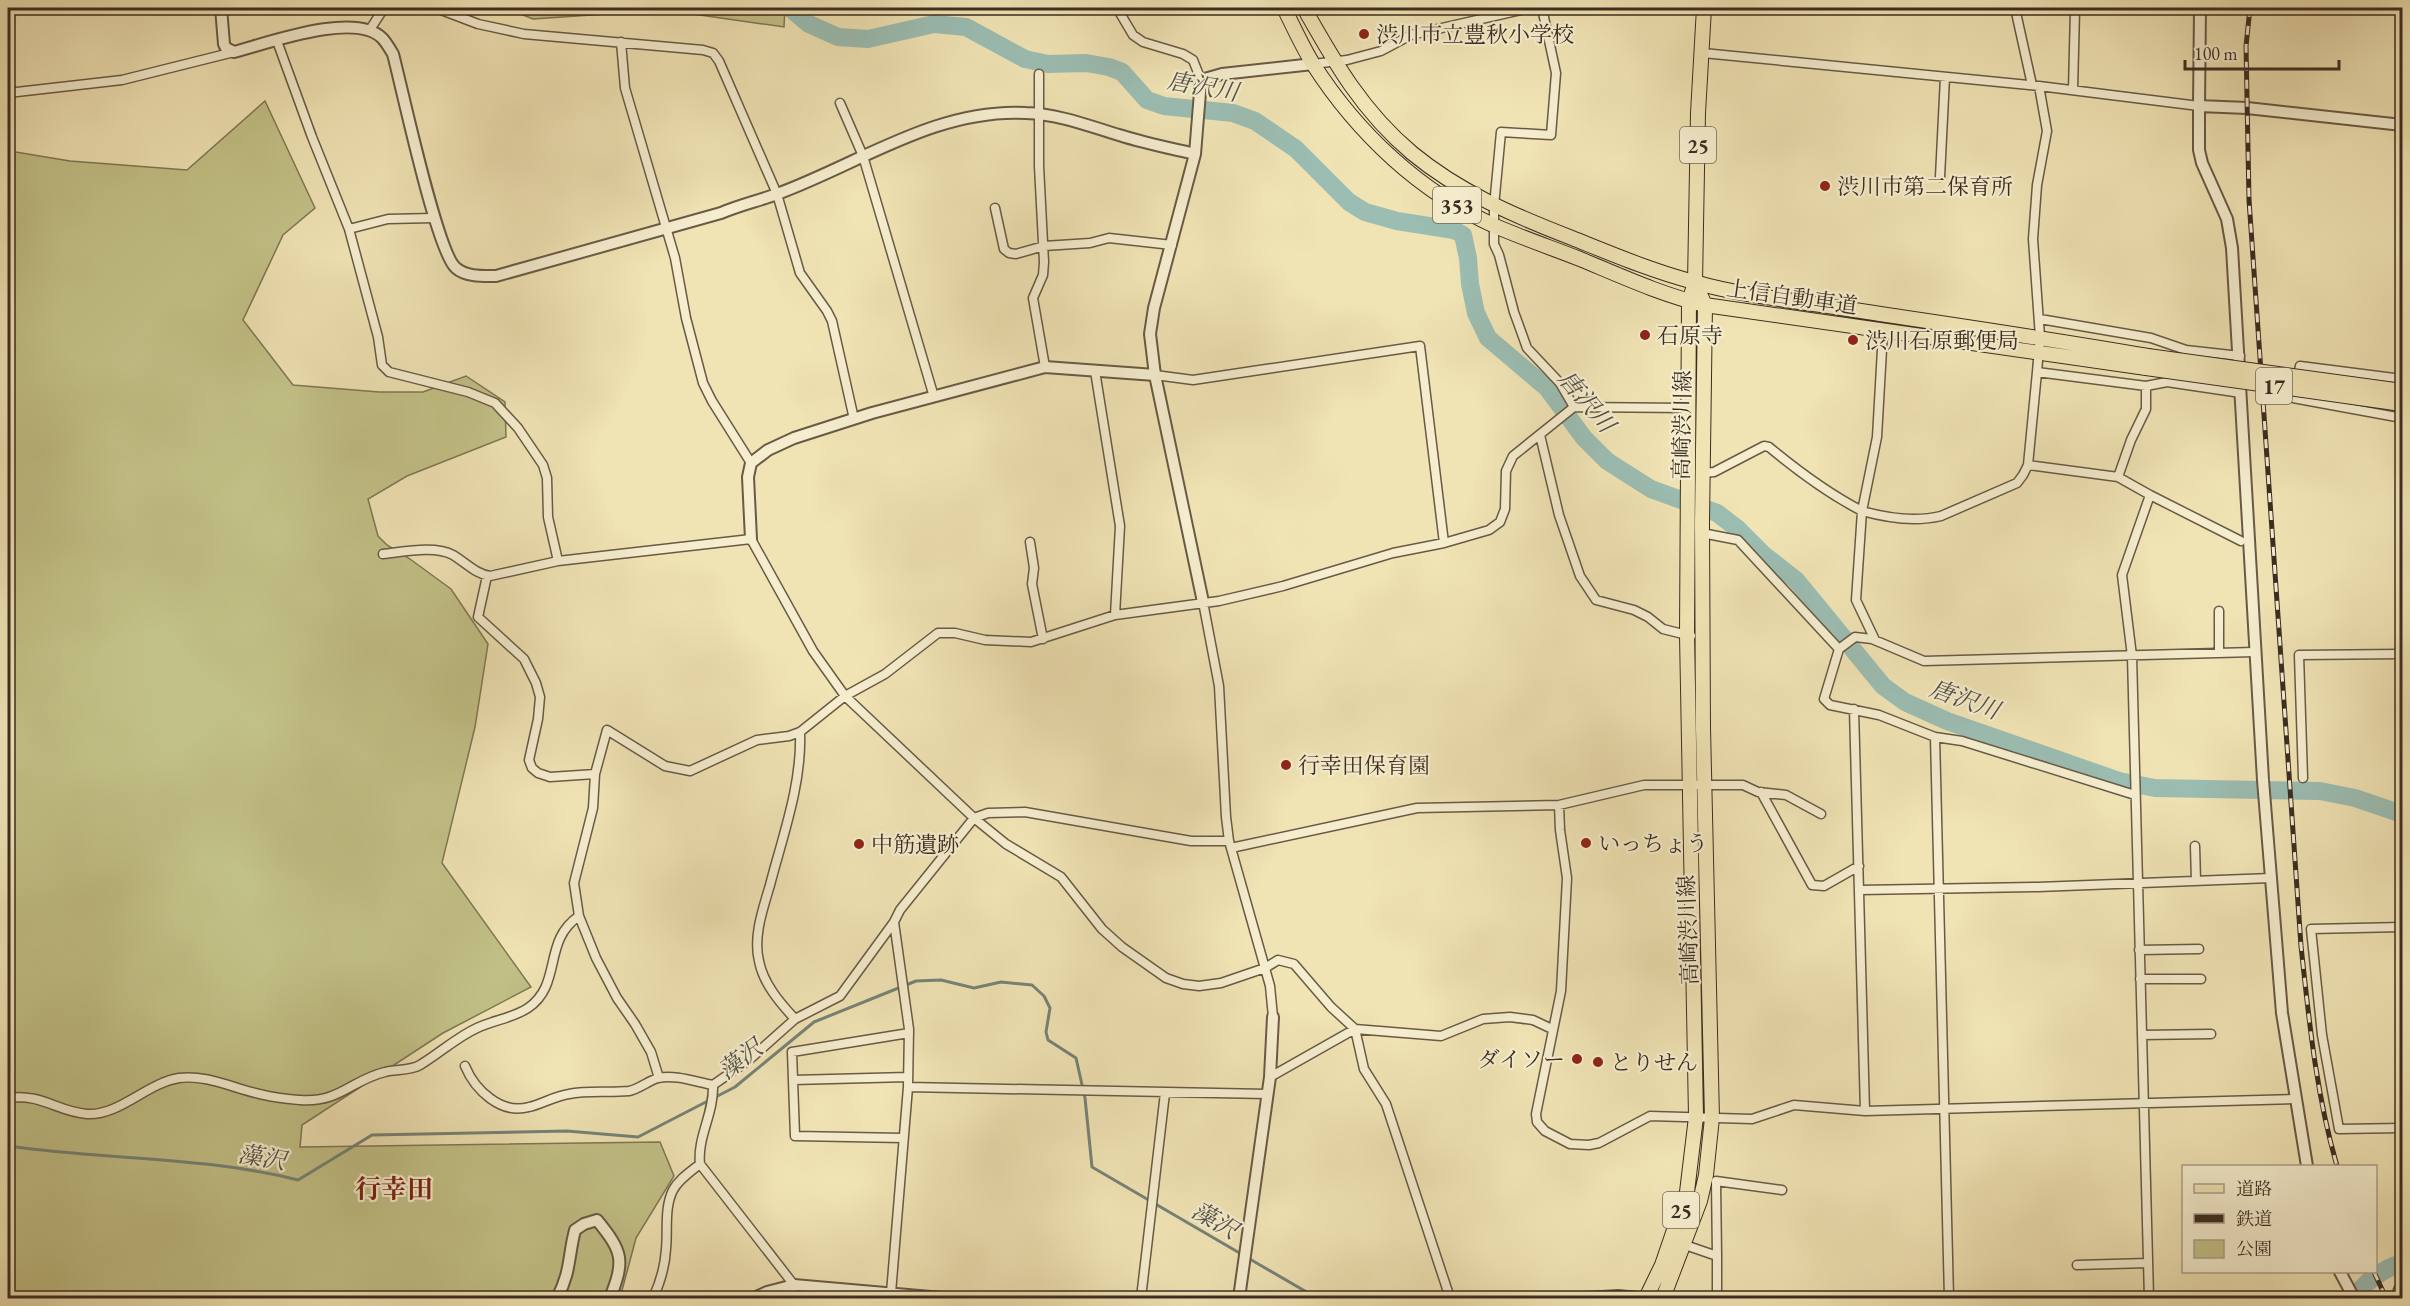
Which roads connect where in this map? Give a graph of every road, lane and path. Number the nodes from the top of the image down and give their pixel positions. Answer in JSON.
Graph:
{"nodes":[{"id":1,"x":221,"y":8,"type":"edge"},
{"id":2,"x":384,"y":8,"type":"edge"},
{"id":3,"x":436,"y":8,"type":"edge"},
{"id":4,"x":1117,"y":8,"type":"edge"},
{"id":5,"x":1284,"y":8,"type":"edge"},
{"id":6,"x":1304,"y":8,"type":"edge"},
{"id":7,"x":1530,"y":8,"type":"edge"},
{"id":8,"x":1542,"y":8,"type":"edge"},
{"id":9,"x":1704,"y":8,"type":"edge"},
{"id":10,"x":2021,"y":8,"type":"edge"},
{"id":11,"x":2068,"y":8,"type":"edge"},
{"id":12,"x":2200,"y":8,"type":"edge"},
{"id":13,"x":369,"y":31,"type":"junction"},
{"id":14,"x":277,"y":41,"type":"junction"},
{"id":15,"x":621,"y":42,"type":"junction"},
{"id":16,"x":234,"y":52,"type":"junction"},
{"id":17,"x":1702,"y":53,"type":"junction"},
{"id":18,"x":1334,"y":61,"type":"junction"},
{"id":19,"x":1313,"y":63,"type":"junction"},
{"id":20,"x":1039,"y":74,"type":"dead end"},
{"id":21,"x":1945,"y":78,"type":"junction"},
{"id":22,"x":1201,"y":80,"type":"junction"},
{"id":23,"x":2035,"y":86,"type":"junction"},
{"id":24,"x":2073,"y":90,"type":"junction"},
{"id":25,"x":8,"y":93,"type":"edge"},
{"id":26,"x":840,"y":103,"type":"dead end"},
{"id":27,"x":2199,"y":106,"type":"junction"},
{"id":28,"x":1040,"y":115,"type":"junction"},
{"id":29,"x":2403,"y":125,"type":"edge"},
{"id":30,"x":1195,"y":154,"type":"junction"},
{"id":31,"x":863,"y":156,"type":"junction"},
{"id":32,"x":1940,"y":177,"type":"dead end"},
{"id":33,"x":777,"y":194,"type":"junction"},
{"id":34,"x":1494,"y":206,"type":"junction"},
{"id":35,"x":995,"y":208,"type":"dead end"},
{"id":36,"x":435,"y":218,"type":"junction"},
{"id":37,"x":1495,"y":226,"type":"junction"},
{"id":38,"x":666,"y":228,"type":"junction"},
{"id":39,"x":349,"y":229,"type":"junction"},
{"id":40,"x":1172,"y":245,"type":"junction"},
{"id":41,"x":1044,"y":246,"type":"junction"},
{"id":42,"x":1695,"y":283,"type":"junction"},
{"id":43,"x":1689,"y":301,"type":"junction"},
{"id":44,"x":1705,"y":305,"type":"junction"},
{"id":45,"x":2040,"y":319,"type":"junction"},
{"id":46,"x":1883,"y":332,"type":"junction"},
{"id":47,"x":2040,"y":337,"type":"junction"},
{"id":48,"x":2039,"y":354,"type":"junction"},
{"id":49,"x":2240,"y":356,"type":"junction"},
{"id":50,"x":2147,"y":362,"type":"junction"},
{"id":51,"x":1045,"y":367,"type":"junction"},
{"id":52,"x":1095,"y":371,"type":"junction"},
{"id":53,"x":2037,"y":372,"type":"junction"},
{"id":54,"x":1155,"y":375,"type":"junction"},
{"id":55,"x":2403,"y":379,"type":"edge"},
{"id":56,"x":2146,"y":386,"type":"junction"},
{"id":57,"x":2403,"y":391,"type":"edge"},
{"id":58,"x":2241,"y":393,"type":"junction"},
{"id":59,"x":934,"y":397,"type":"junction"},
{"id":60,"x":2403,"y":404,"type":"edge"},
{"id":61,"x":1574,"y":407,"type":"junction"},
{"id":62,"x":1688,"y":408,"type":"junction"},
{"id":63,"x":2403,"y":418,"type":"edge"},
{"id":64,"x":854,"y":419,"type":"junction"},
{"id":65,"x":1540,"y":435,"type":"junction"},
{"id":66,"x":751,"y":463,"type":"junction"},
{"id":67,"x":2028,"y":465,"type":"junction"},
{"id":68,"x":1703,"y":473,"type":"junction"},
{"id":69,"x":2118,"y":477,"type":"junction"},
{"id":70,"x":2150,"y":495,"type":"junction"},
{"id":71,"x":1862,"y":511,"type":"junction"},
{"id":72,"x":1702,"y":528,"type":"junction"},
{"id":73,"x":751,"y":539,"type":"junction"},
{"id":74,"x":2241,"y":541,"type":"dead end"},
{"id":75,"x":1030,"y":542,"type":"dead end"},
{"id":76,"x":1444,"y":543,"type":"junction"},
{"id":77,"x":383,"y":554,"type":"dead end"},
{"id":78,"x":558,"y":561,"type":"junction"},
{"id":79,"x":487,"y":576,"type":"junction"},
{"id":80,"x":1203,"y":602,"type":"junction"},
{"id":81,"x":2219,"y":610,"type":"dead end"},
{"id":82,"x":1115,"y":615,"type":"junction"},
{"id":83,"x":1687,"y":635,"type":"junction"},
{"id":84,"x":1043,"y":639,"type":"junction"},
{"id":85,"x":1875,"y":640,"type":"junction"},
{"id":86,"x":1704,"y":641,"type":"junction"},
{"id":87,"x":1839,"y":649,"type":"junction"},
{"id":88,"x":2254,"y":652,"type":"junction"},
{"id":89,"x":2220,"y":653,"type":"junction"},
{"id":90,"x":2403,"y":654,"type":"edge"},
{"id":91,"x":2132,"y":656,"type":"junction"},
{"id":92,"x":845,"y":696,"type":"junction"},
{"id":93,"x":1854,"y":709,"type":"junction"},
{"id":94,"x":800,"y":732,"type":"junction"},
{"id":95,"x":1935,"y":737,"type":"junction"},
{"id":96,"x":596,"y":774,"type":"junction"},
{"id":97,"x":2303,"y":778,"type":"dead end"},
{"id":98,"x":1689,"y":784,"type":"junction"},
{"id":99,"x":1704,"y":785,"type":"junction"},
{"id":100,"x":1761,"y":792,"type":"junction"},
{"id":101,"x":2134,"y":793,"type":"junction"},
{"id":102,"x":1558,"y":805,"type":"junction"},
{"id":103,"x":1821,"y":814,"type":"dead end"},
{"id":104,"x":974,"y":818,"type":"junction"},
{"id":105,"x":1230,"y":844,"type":"junction"},
{"id":106,"x":2195,"y":846,"type":"dead end"},
{"id":107,"x":1859,"y":866,"type":"junction"},
{"id":108,"x":2271,"y":878,"type":"junction"},
{"id":109,"x":2196,"y":881,"type":"junction"},
{"id":110,"x":2137,"y":883,"type":"junction"},
{"id":111,"x":1939,"y":889,"type":"junction"},
{"id":112,"x":1860,"y":890,"type":"junction"},
{"id":113,"x":579,"y":916,"type":"junction"},
{"id":114,"x":894,"y":922,"type":"junction"},
{"id":115,"x":2403,"y":927,"type":"edge"},
{"id":116,"x":2199,"y":949,"type":"dead end"},
{"id":117,"x":2139,"y":950,"type":"junction"},
{"id":118,"x":1265,"y":968,"type":"junction"},
{"id":119,"x":2140,"y":979,"type":"junction"},
{"id":120,"x":2201,"y":979,"type":"dead end"},
{"id":121,"x":1273,"y":1017,"type":"joint"},
{"id":122,"x":795,"y":1019,"type":"junction"},
{"id":123,"x":1355,"y":1029,"type":"junction"},
{"id":124,"x":1552,"y":1029,"type":"junction"},
{"id":125,"x":909,"y":1033,"type":"junction"},
{"id":126,"x":2211,"y":1034,"type":"dead end"},
{"id":127,"x":2142,"y":1035,"type":"junction"},
{"id":128,"x":465,"y":1066,"type":"dead end"},
{"id":129,"x":1270,"y":1077,"type":"junction"},
{"id":130,"x":659,"y":1078,"type":"junction"},
{"id":131,"x":793,"y":1080,"type":"junction"},
{"id":132,"x":908,"y":1082,"type":"junction"},
{"id":133,"x":713,"y":1085,"type":"junction"},
{"id":134,"x":1165,"y":1094,"type":"junction"},
{"id":135,"x":1268,"y":1094,"type":"junction"},
{"id":136,"x":8,"y":1098,"type":"edge"},
{"id":137,"x":2294,"y":1099,"type":"junction"},
{"id":138,"x":2145,"y":1104,"type":"junction"},
{"id":139,"x":1945,"y":1109,"type":"junction"},
{"id":140,"x":1865,"y":1111,"type":"junction"},
{"id":141,"x":1696,"y":1117,"type":"junction"},
{"id":142,"x":1712,"y":1118,"type":"junction"},
{"id":143,"x":2403,"y":1128,"type":"edge"},
{"id":144,"x":903,"y":1138,"type":"junction"},
{"id":145,"x":700,"y":1164,"type":"junction"},
{"id":146,"x":2307,"y":1165,"type":"edge"},
{"id":147,"x":1782,"y":1190,"type":"dead end"},
{"id":148,"x":1685,"y":1245,"type":"junction"},
{"id":149,"x":1717,"y":1256,"type":"junction"},
{"id":150,"x":2148,"y":1263,"type":"junction"},
{"id":151,"x":2077,"y":1265,"type":"dead end"},
{"id":152,"x":2341,"y":1273,"type":"edge"},
{"id":153,"x":2403,"y":1284,"type":"edge"},
{"id":154,"x":794,"y":1285,"type":"junction"},
{"id":155,"x":891,"y":1293,"type":"junction"},
{"id":156,"x":1953,"y":1298,"type":"edge"},
{"id":157,"x":557,"y":1299,"type":"edge"},
{"id":158,"x":610,"y":1299,"type":"edge"},
{"id":159,"x":653,"y":1299,"type":"edge"},
{"id":160,"x":754,"y":1299,"type":"edge"},
{"id":161,"x":790,"y":1299,"type":"edge"},
{"id":162,"x":942,"y":1299,"type":"edge"},
{"id":163,"x":1141,"y":1299,"type":"edge"},
{"id":164,"x":1239,"y":1299,"type":"edge"},
{"id":165,"x":1450,"y":1299,"type":"edge"},
{"id":166,"x":1585,"y":1299,"type":"edge"},
{"id":167,"x":1639,"y":1299,"type":"edge"},
{"id":168,"x":1646,"y":1299,"type":"edge"},
{"id":169,"x":1663,"y":1299,"type":"edge"},
{"id":170,"x":1717,"y":1299,"type":"edge"},
{"id":171,"x":2149,"y":1299,"type":"edge"},
{"id":172,"x":2354,"y":1299,"type":"edge"},
{"id":173,"x":2401,"y":1299,"type":"edge"}],
"edges":[{"from":1,"to":16,"type":"street"},
{"from":2,"to":13,"type":"street"},
{"from":3,"to":15,"type":"street"},
{"from":4,"to":22,"type":"street"},
{"from":5,"to":19,"type":"main road","name":"上信自動車道","number":"353"},
{"from":6,"to":18,"type":"main road","name":"上信自動車道","number":"353"},
{"from":7,"to":18,"type":"street"},
{"from":8,"to":34,"type":"street"},
{"from":9,"to":17,"type":"main road","number":"25"},
{"from":10,"to":23,"type":"street"},
{"from":11,"to":24,"type":"street"},
{"from":12,"to":27,"type":"street"},
{"from":13,"to":14,"type":"street"},
{"from":13,"to":36,"type":"street"},
{"from":14,"to":16,"type":"street"},
{"from":14,"to":39,"type":"street"},
{"from":15,"to":33,"type":"street"},
{"from":15,"to":38,"type":"street"},
{"from":16,"to":25,"type":"street"},
{"from":17,"to":21,"type":"street"},
{"from":17,"to":42,"type":"main road","number":"25"},
{"from":18,"to":19,"type":"street"},
{"from":18,"to":34,"type":"main road","name":"上信自動車道","number":"353"},
{"from":19,"to":22,"type":"street"},
{"from":19,"to":37,"type":"main road","name":"上信自動車道","number":"353"},
{"from":20,"to":28,"type":"street"},
{"from":21,"to":23,"type":"street"},
{"from":21,"to":32,"type":"street"},
{"from":22,"to":30,"type":"street"},
{"from":23,"to":24,"type":"street"},
{"from":23,"to":45,"type":"street"},
{"from":24,"to":27,"type":"street"},
{"from":26,"to":31,"type":"street"},
{"from":27,"to":29,"type":"street"},
{"from":27,"to":49,"type":"street"},
{"from":28,"to":30,"type":"street"},
{"from":28,"to":31,"type":"street"},
{"from":28,"to":41,"type":"street"},
{"from":30,"to":40,"type":"street"},
{"from":31,"to":33,"type":"street"},
{"from":31,"to":59,"type":"street"},
{"from":33,"to":38,"type":"street"},
{"from":33,"to":64,"type":"street"},
{"from":34,"to":37,"type":"street"},
{"from":34,"to":42,"type":"main road","name":"上信自動車道","number":"353"},
{"from":35,"to":41,"type":"street"},
{"from":36,"to":38,"type":"street"},
{"from":36,"to":39,"type":"street"},
{"from":37,"to":43,"type":"main road","name":"上信自動車道","number":"353"},
{"from":37,"to":61,"type":"street"},
{"from":38,"to":66,"type":"street"},
{"from":39,"to":78,"type":"street"},
{"from":40,"to":41,"type":"street"},
{"from":40,"to":54,"type":"street"},
{"from":41,"to":51,"type":"street"},
{"from":42,"to":43,"type":"main road","name":"高崎渋川線","number":"25"},
{"from":42,"to":44,"type":"main road","name":"高崎渋川線","number":"25"},
{"from":42,"to":47,"type":"main road","name":"上信自動車道","number":"17"},
{"from":43,"to":44,"type":"main road","name":"上信自動車道","number":"353"},
{"from":43,"to":62,"type":"main road","name":"高崎渋川線","number":"25"},
{"from":44,"to":46,"type":"main road","name":"上信自動車道","number":"17"},
{"from":44,"to":68,"type":"main road","name":"高崎渋川線","number":"25"},
{"from":45,"to":47,"type":"street"},
{"from":45,"to":49,"type":"street"},
{"from":46,"to":48,"type":"main road","name":"上信自動車道","number":"17"},
{"from":46,"to":71,"type":"street"},
{"from":47,"to":48,"type":"street"},
{"from":47,"to":50,"type":"main road","name":"上信自動車道","number":"17"},
{"from":48,"to":50,"type":"main road","name":"上信自動車道","number":"17"},
{"from":48,"to":53,"type":"street"},
{"from":49,"to":58,"type":"street"},
{"from":50,"to":57,"type":"main road","name":"上信自動車道","number":"17","bridge":true},
{"from":50,"to":60,"type":"main road","name":"上信自動車道","number":"17","bridge":true},
{"from":51,"to":52,"type":"street"},
{"from":51,"to":59,"type":"street"},
{"from":52,"to":54,"type":"street"},
{"from":52,"to":82,"type":"street"},
{"from":53,"to":56,"type":"street"},
{"from":53,"to":67,"type":"street"},
{"from":54,"to":76,"type":"street"},
{"from":54,"to":80,"type":"street"},
{"from":55,"to":63,"type":"street"},
{"from":56,"to":58,"type":"street"},
{"from":56,"to":69,"type":"street"},
{"from":58,"to":88,"type":"street"},
{"from":59,"to":64,"type":"street"},
{"from":61,"to":62,"type":"street"},
{"from":61,"to":65,"type":"street"},
{"from":62,"to":83,"type":"main road","name":"高崎渋川線","number":"25"},
{"from":64,"to":66,"type":"street"},
{"from":65,"to":76,"type":"street"},
{"from":65,"to":83,"type":"street"},
{"from":66,"to":73,"type":"street"},
{"from":67,"to":69,"type":"street"},
{"from":67,"to":71,"type":"street"},
{"from":68,"to":71,"type":"street"},
{"from":68,"to":72,"type":"main road","name":"高崎渋川線","number":"25"},
{"from":69,"to":70,"type":"street"},
{"from":70,"to":74,"type":"street"},
{"from":70,"to":91,"type":"street"},
{"from":71,"to":85,"type":"street"},
{"from":72,"to":86,"type":"main road","name":"高崎渋川線","number":"25"},
{"from":72,"to":87,"type":"street"},
{"from":73,"to":78,"type":"street"},
{"from":73,"to":92,"type":"street"},
{"from":75,"to":84,"type":"street"},
{"from":76,"to":80,"type":"street"},
{"from":77,"to":79,"type":"street"},
{"from":78,"to":79,"type":"street"},
{"from":79,"to":96,"type":"street"},
{"from":80,"to":82,"type":"street"},
{"from":80,"to":105,"type":"street"},
{"from":81,"to":89,"type":"street"},
{"from":82,"to":84,"type":"street"},
{"from":83,"to":86,"type":"street"},
{"from":83,"to":98,"type":"main road","name":"高崎渋川線","number":"25"},
{"from":84,"to":92,"type":"street"},
{"from":85,"to":87,"type":"street"},
{"from":85,"to":91,"type":"street"},
{"from":86,"to":99,"type":"main road","name":"高崎渋川線","number":"25"},
{"from":87,"to":93,"type":"street"},
{"from":88,"to":89,"type":"street"},
{"from":88,"to":108,"type":"street"},
{"from":89,"to":91,"type":"street"},
{"from":90,"to":97,"type":"street"},
{"from":91,"to":101,"type":"street"},
{"from":92,"to":94,"type":"street"},
{"from":92,"to":104,"type":"street"},
{"from":93,"to":95,"type":"street"},
{"from":93,"to":107,"type":"street"},
{"from":94,"to":96,"type":"street"},
{"from":94,"to":122,"type":"street"},
{"from":95,"to":101,"type":"street"},
{"from":95,"to":111,"type":"street"},
{"from":96,"to":113,"type":"street"},
{"from":98,"to":99,"type":"street"},
{"from":98,"to":102,"type":"street"},
{"from":98,"to":141,"type":"main road","name":"高崎渋川線","number":"25"},
{"from":99,"to":100,"type":"street"},
{"from":99,"to":142,"type":"main road","name":"高崎渋川線","number":"25"},
{"from":100,"to":103,"type":"street"},
{"from":100,"to":107,"type":"street"},
{"from":101,"to":110,"type":"street"},
{"from":102,"to":105,"type":"street"},
{"from":102,"to":124,"type":"street"},
{"from":104,"to":105,"type":"street"},
{"from":104,"to":114,"type":"street"},
{"from":104,"to":118,"type":"street"},
{"from":105,"to":118,"type":"street"},
{"from":106,"to":109,"type":"street"},
{"from":107,"to":112,"type":"street"},
{"from":108,"to":109,"type":"street"},
{"from":108,"to":137,"type":"street"},
{"from":109,"to":110,"type":"street"},
{"from":110,"to":111,"type":"street"},
{"from":110,"to":117,"type":"street"},
{"from":111,"to":112,"type":"street"},
{"from":111,"to":139,"type":"street"},
{"from":112,"to":140,"type":"street"},
{"from":113,"to":130,"type":"street"},
{"from":113,"to":136,"type":"street"},
{"from":114,"to":122,"type":"street"},
{"from":114,"to":125,"type":"street"},
{"from":115,"to":143,"type":"street"},
{"from":116,"to":117,"type":"street"},
{"from":117,"to":119,"type":"street"},
{"from":118,"to":121,"type":"street"},
{"from":118,"to":123,"type":"street"},
{"from":119,"to":120,"type":"street"},
{"from":119,"to":127,"type":"street"},
{"from":121,"to":129,"type":"street"},
{"from":122,"to":133,"type":"street"},
{"from":123,"to":124,"type":"street"},
{"from":123,"to":129,"type":"street"},
{"from":123,"to":165,"type":"street"},
{"from":124,"to":141,"type":"street"},
{"from":125,"to":131,"type":"street"},
{"from":125,"to":132,"type":"street"},
{"from":126,"to":127,"type":"street"},
{"from":127,"to":138,"type":"street"},
{"from":128,"to":130,"type":"street"},
{"from":129,"to":135,"type":"street"},
{"from":130,"to":133,"type":"street"},
{"from":131,"to":132,"type":"street"},
{"from":131,"to":144,"type":"street"},
{"from":132,"to":134,"type":"street"},
{"from":132,"to":144,"type":"street"},
{"from":133,"to":145,"type":"street"},
{"from":134,"to":135,"type":"street"},
{"from":134,"to":163,"type":"street"},
{"from":135,"to":164,"type":"street"},
{"from":137,"to":138,"type":"street"},
{"from":137,"to":146,"type":"street"},
{"from":138,"to":139,"type":"street"},
{"from":138,"to":150,"type":"street"},
{"from":139,"to":140,"type":"street"},
{"from":139,"to":156,"type":"street"},
{"from":140,"to":142,"type":"street"},
{"from":141,"to":142,"type":"street"},
{"from":141,"to":168,"type":"main road","number":"25"},
{"from":142,"to":148,"type":"main road","number":"25"},
{"from":144,"to":155,"type":"street"},
{"from":145,"to":154,"type":"street"},
{"from":145,"to":159,"type":"street"},
{"from":147,"to":149,"type":"street"},
{"from":148,"to":149,"type":"street"},
{"from":148,"to":169,"type":"main road","number":"25"},
{"from":149,"to":170,"type":"street"},
{"from":150,"to":151,"type":"street"},
{"from":150,"to":171,"type":"street"},
{"from":152,"to":172,"type":"street"},
{"from":153,"to":173,"type":"street"},
{"from":154,"to":155,"type":"street"},
{"from":154,"to":160,"type":"street"},
{"from":154,"to":161,"type":"street"},
{"from":155,"to":162,"type":"street"},
{"from":157,"to":158,"type":"street"},
{"from":166,"to":167,"type":"street"}]}
